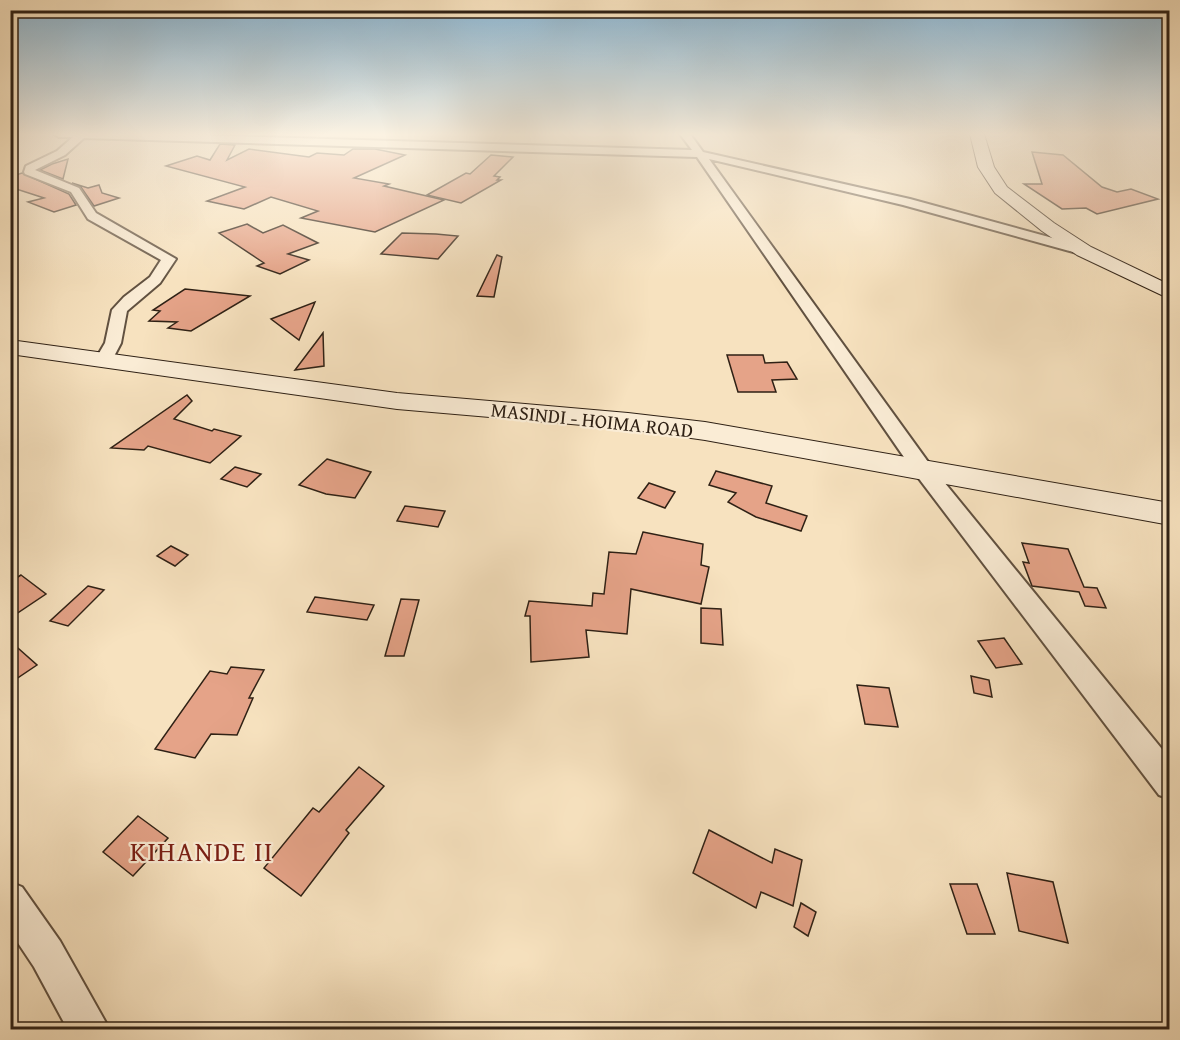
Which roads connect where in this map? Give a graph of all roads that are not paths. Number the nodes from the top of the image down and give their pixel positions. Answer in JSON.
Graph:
{"nodes":[{"id":1,"x":56,"y":183,"type":"edge"},
{"id":2,"x":720,"y":183,"type":"edge"},
{"id":3,"x":822,"y":183,"type":"edge"},
{"id":4,"x":996,"y":183,"type":"edge"},
{"id":5,"x":1084,"y":251,"type":"junction"},
{"id":6,"x":1170,"y":293,"type":"edge"},
{"id":7,"x":10,"y":347,"type":"edge"},
{"id":8,"x":104,"y":360,"type":"junction"},
{"id":9,"x":924,"y":471,"type":"junction"},
{"id":10,"x":1170,"y":514,"type":"edge"},
{"id":11,"x":1170,"y":784,"type":"edge"},
{"id":12,"x":10,"y":899,"type":"edge"},
{"id":13,"x":90,"y":1029,"type":"edge"}],
"edges":[{"from":1,"to":8,"type":"street"},
{"from":2,"to":9,"type":"street"},
{"from":3,"to":5,"type":"street"},
{"from":4,"to":5,"type":"main road"},
{"from":5,"to":6,"type":"main road"},
{"from":7,"to":8,"type":"main road","name":"MASINDI - HOIMA ROAD"},
{"from":8,"to":9,"type":"main road","name":"MASINDI - HOIMA ROAD"},
{"from":9,"to":10,"type":"main road","name":"MASINDI - HOIMA ROAD"},
{"from":9,"to":11,"type":"street"},
{"from":12,"to":13,"type":"street"}]}
